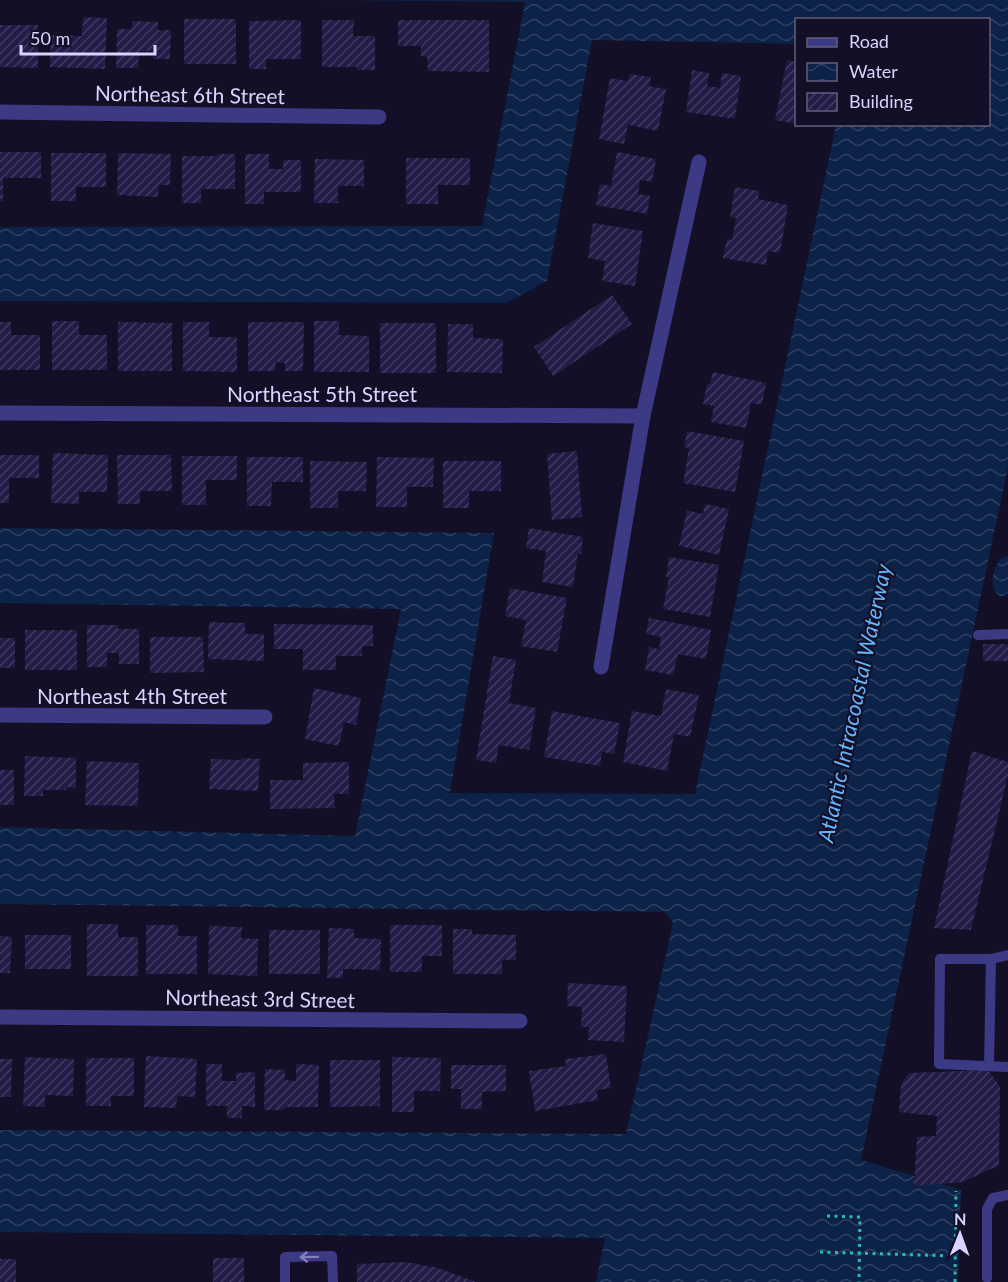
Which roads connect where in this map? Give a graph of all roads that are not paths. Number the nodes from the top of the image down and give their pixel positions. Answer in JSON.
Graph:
{"nodes":[{"id":1,"x":0,"y":112,"type":"edge"},
{"id":2,"x":379,"y":117,"type":"dead end"},
{"id":3,"x":699,"y":162,"type":"dead end"},
{"id":4,"x":0,"y":412,"type":"edge"},
{"id":5,"x":643,"y":416,"type":"junction"},
{"id":6,"x":978,"y":634,"type":"dead end"},
{"id":7,"x":1008,"y":634,"type":"edge"},
{"id":8,"x":601,"y":667,"type":"dead end"},
{"id":9,"x":0,"y":715,"type":"edge"},
{"id":10,"x":265,"y":717,"type":"dead end"},
{"id":11,"x":1008,"y":955,"type":"edge"},
{"id":12,"x":991,"y":959,"type":"junction"},
{"id":13,"x":0,"y":1017,"type":"edge"},
{"id":14,"x":520,"y":1021,"type":"dead end"},
{"id":15,"x":989,"y":1066,"type":"junction"},
{"id":16,"x":1008,"y":1067,"type":"edge"},
{"id":17,"x":1008,"y":1195,"type":"edge"},
{"id":18,"x":987,"y":1278,"type":"dead end"},
{"id":19,"x":285,"y":1282,"type":"edge"},
{"id":20,"x":333,"y":1282,"type":"edge"}],
"edges":[{"from":1,"to":2,"type":"street","name":"Northeast 6th Street"},
{"from":3,"to":5,"type":"street"},
{"from":4,"to":5,"type":"street","name":"Northeast 5th Street"},
{"from":5,"to":8,"type":"street"},
{"from":6,"to":7,"type":"lane"},
{"from":9,"to":10,"type":"street","name":"Northeast 4th Street"},
{"from":11,"to":12,"type":"lane"},
{"from":12,"to":15,"type":"lane"},
{"from":12,"to":15,"type":"lane"},
{"from":13,"to":14,"type":"street","name":"Northeast 3rd Street"},
{"from":15,"to":16,"type":"lane"},
{"from":17,"to":18,"type":"lane"},
{"from":20,"to":19,"type":"lane","one_way":true}]}
